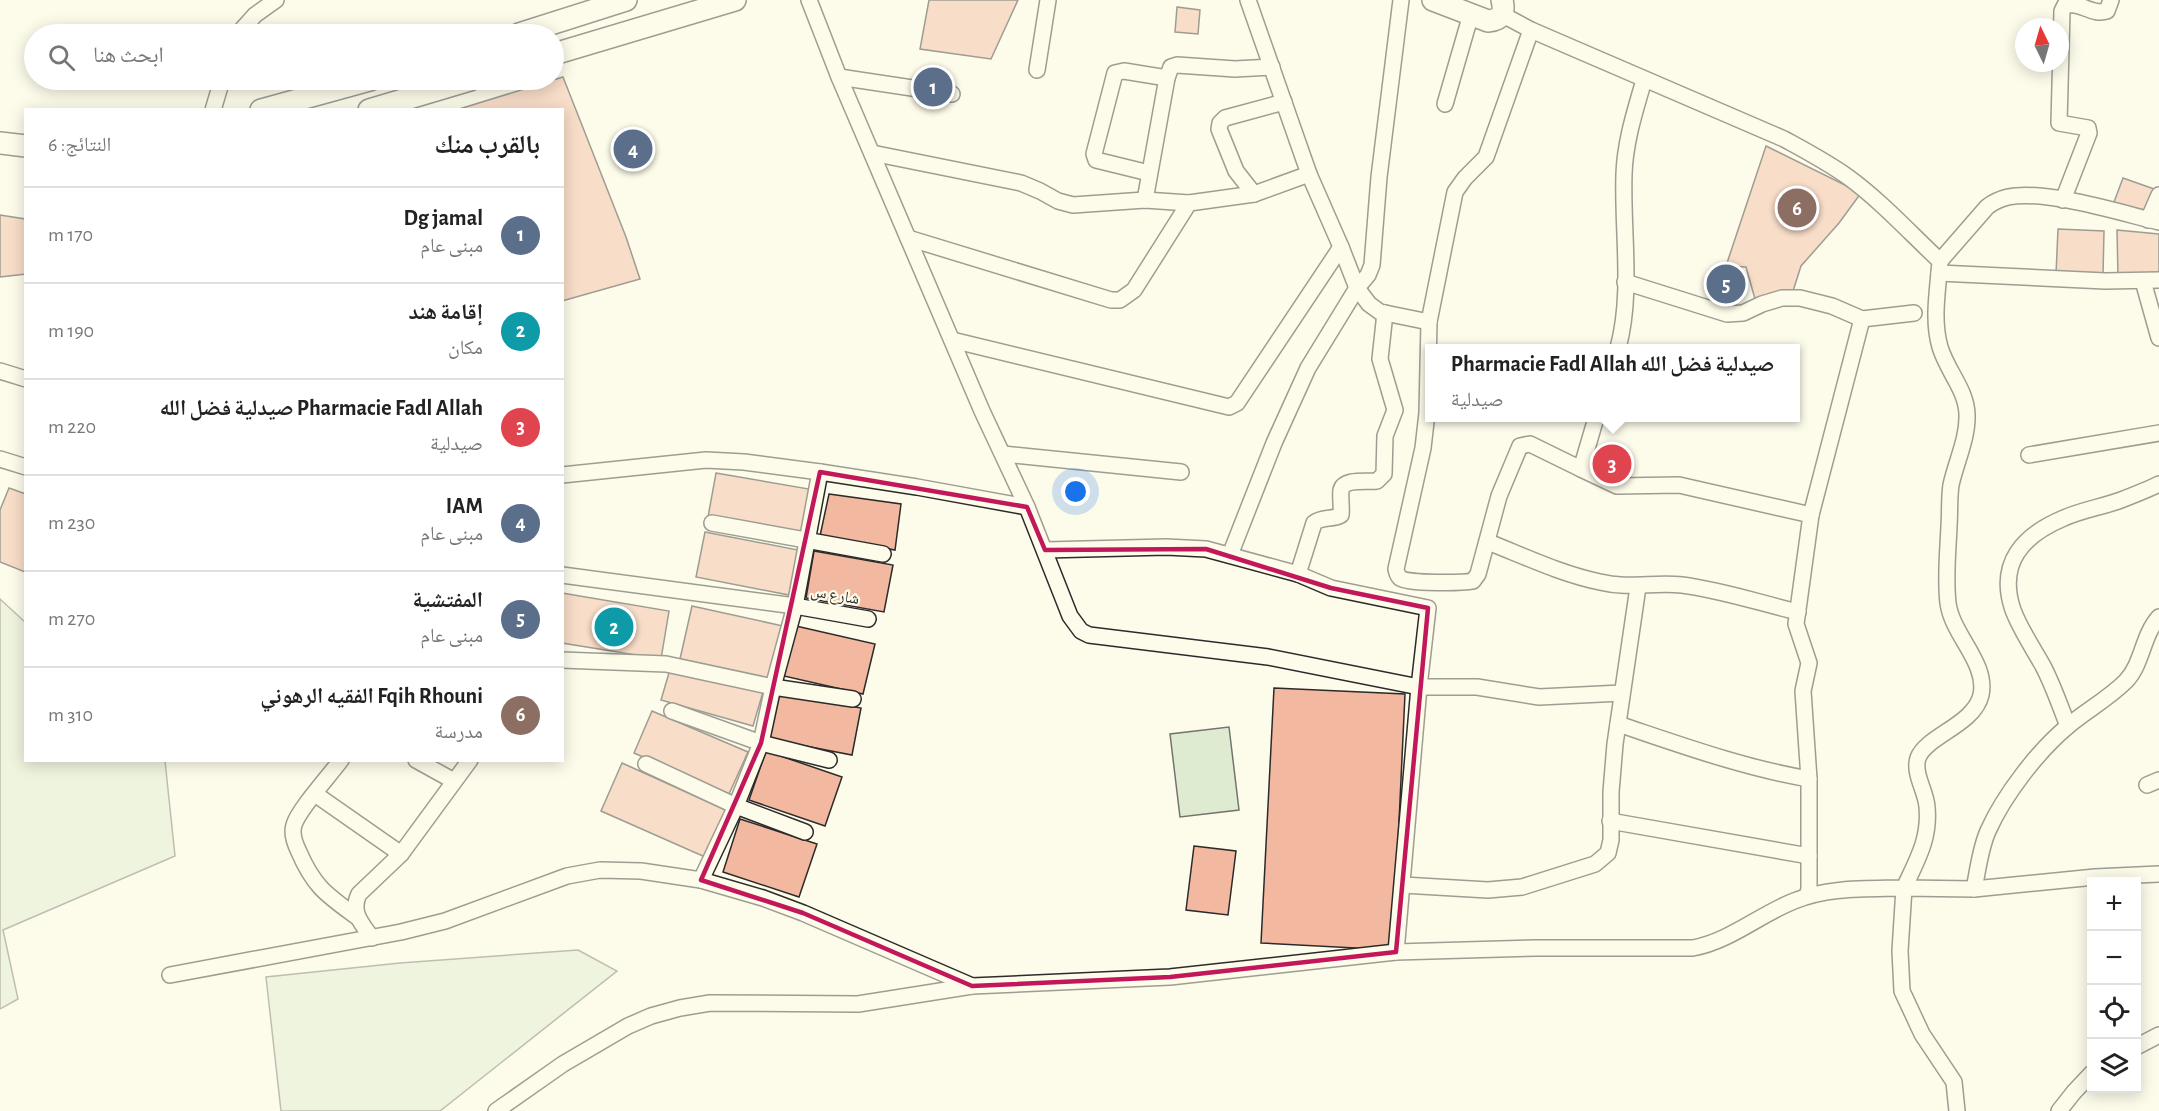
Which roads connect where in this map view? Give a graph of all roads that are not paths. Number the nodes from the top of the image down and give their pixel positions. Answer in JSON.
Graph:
{"nodes":[{"id":1,"x":276,"y":0,"type":"edge"},
{"id":2,"x":626,"y":0,"type":"edge"},
{"id":3,"x":735,"y":0,"type":"edge"},
{"id":4,"x":809,"y":0,"type":"edge"},
{"id":5,"x":1048,"y":0,"type":"edge"},
{"id":6,"x":1248,"y":0,"type":"edge"},
{"id":7,"x":1401,"y":0,"type":"edge"},
{"id":8,"x":1432,"y":0,"type":"edge"},
{"id":9,"x":2111,"y":0,"type":"edge"},
{"id":10,"x":1507,"y":6,"type":"edge"},
{"id":11,"x":1475,"y":10,"type":"edge"},
{"id":12,"x":247,"y":24,"type":"edge"},
{"id":13,"x":550,"y":24,"type":"edge"},
{"id":14,"x":1531,"y":30,"type":"junction"},
{"id":15,"x":564,"y":51,"type":"edge"},
{"id":16,"x":1272,"y":67,"type":"junction"},
{"id":17,"x":1037,"y":70,"type":"dead end"},
{"id":18,"x":839,"y":77,"type":"junction"},
{"id":19,"x":1167,"y":78,"type":"junction"},
{"id":20,"x":1644,"y":80,"type":"junction"},
{"id":21,"x":219,"y":90,"type":"edge"},
{"id":22,"x":334,"y":90,"type":"edge"},
{"id":23,"x":436,"y":90,"type":"edge"},
{"id":24,"x":952,"y":94,"type":"dead end"},
{"id":25,"x":1284,"y":102,"type":"junction"},
{"id":26,"x":1445,"y":104,"type":"dead end"},
{"id":27,"x":214,"y":108,"type":"edge"},
{"id":28,"x":268,"y":108,"type":"edge"},
{"id":29,"x":376,"y":108,"type":"edge"},
{"id":30,"x":0,"y":143,"type":"edge"},
{"id":31,"x":24,"y":146,"type":"edge"},
{"id":32,"x":872,"y":153,"type":"junction"},
{"id":33,"x":1149,"y":173,"type":"junction"},
{"id":34,"x":1310,"y":174,"type":"junction"},
{"id":35,"x":1254,"y":194,"type":"junction"},
{"id":36,"x":2159,"y":195,"type":"edge"},
{"id":37,"x":2063,"y":200,"type":"junction"},
{"id":38,"x":1145,"y":201,"type":"junction"},
{"id":39,"x":1189,"y":203,"type":"junction"},
{"id":40,"x":2154,"y":221,"type":"edge"},
{"id":41,"x":908,"y":238,"type":"junction"},
{"id":42,"x":1341,"y":247,"type":"junction"},
{"id":43,"x":1940,"y":267,"type":"junction"},
{"id":44,"x":2159,"y":280,"type":"edge"},
{"id":45,"x":2143,"y":281,"type":"junction"},
{"id":46,"x":1625,"y":282,"type":"junction"},
{"id":47,"x":1357,"y":288,"type":"junction"},
{"id":48,"x":1385,"y":313,"type":"junction"},
{"id":49,"x":1914,"y":313,"type":"dead end"},
{"id":50,"x":1862,"y":320,"type":"junction"},
{"id":51,"x":1429,"y":322,"type":"junction"},
{"id":52,"x":2159,"y":338,"type":"edge"},
{"id":53,"x":952,"y":340,"type":"junction"},
{"id":54,"x":1429,"y":344,"type":"edge"},
{"id":55,"x":1619,"y":344,"type":"edge"},
{"id":56,"x":0,"y":371,"type":"edge"},
{"id":57,"x":24,"y":378,"type":"edge"},
{"id":58,"x":1426,"y":422,"type":"edge"},
{"id":59,"x":1595,"y":422,"type":"edge"},
{"id":60,"x":2159,"y":433,"type":"edge"},
{"id":61,"x":1003,"y":454,"type":"junction"},
{"id":62,"x":2029,"y":455,"type":"dead end"},
{"id":63,"x":0,"y":459,"type":"edge"},
{"id":64,"x":24,"y":466,"type":"edge"},
{"id":65,"x":1581,"y":469,"type":"junction"},
{"id":66,"x":820,"y":472,"type":"junction"},
{"id":67,"x":1181,"y":472,"type":"dead end"},
{"id":68,"x":564,"y":475,"type":"edge"},
{"id":69,"x":2159,"y":484,"type":"edge"},
{"id":70,"x":1027,"y":507,"type":"junction"},
{"id":71,"x":1811,"y":515,"type":"junction"},
{"id":72,"x":712,"y":523,"type":"dead end"},
{"id":73,"x":807,"y":542,"type":"junction"},
{"id":74,"x":1488,"y":542,"type":"junction"},
{"id":75,"x":1045,"y":550,"type":"junction"},
{"id":76,"x":883,"y":554,"type":"dead end"},
{"id":77,"x":1230,"y":555,"type":"junction"},
{"id":78,"x":1298,"y":574,"type":"junction"},
{"id":79,"x":564,"y":575,"type":"edge"},
{"id":80,"x":1638,"y":587,"type":"junction"},
{"id":81,"x":795,"y":606,"type":"junction"},
{"id":82,"x":1798,"y":612,"type":"junction"},
{"id":83,"x":2159,"y":617,"type":"edge"},
{"id":84,"x":868,"y":620,"type":"dead end"},
{"id":85,"x":564,"y":660,"type":"edge"},
{"id":86,"x":773,"y":687,"type":"junction"},
{"id":87,"x":1419,"y":687,"type":"junction"},
{"id":88,"x":1622,"y":693,"type":"junction"},
{"id":89,"x":853,"y":699,"type":"dead end"},
{"id":90,"x":672,"y":711,"type":"dead end"},
{"id":91,"x":1618,"y":724,"type":"junction"},
{"id":92,"x":2068,"y":726,"type":"junction"},
{"id":93,"x":761,"y":743,"type":"junction"},
{"id":94,"x":829,"y":759,"type":"dead end"},
{"id":95,"x":339,"y":762,"type":"edge"},
{"id":96,"x":419,"y":762,"type":"edge"},
{"id":97,"x":469,"y":762,"type":"edge"},
{"id":98,"x":646,"y":764,"type":"dead end"},
{"id":99,"x":1809,"y":779,"type":"junction"},
{"id":100,"x":454,"y":782,"type":"junction"},
{"id":101,"x":315,"y":794,"type":"junction"},
{"id":102,"x":736,"y":806,"type":"junction"},
{"id":103,"x":1610,"y":821,"type":"junction"},
{"id":104,"x":805,"y":832,"type":"dead end"},
{"id":105,"x":401,"y":854,"type":"junction"},
{"id":106,"x":1809,"y":856,"type":"junction"},
{"id":107,"x":2159,"y":874,"type":"edge"},
{"id":108,"x":701,"y":880,"type":"junction"},
{"id":109,"x":1403,"y":885,"type":"junction"},
{"id":110,"x":1904,"y":888,"type":"junction"},
{"id":111,"x":1974,"y":889,"type":"junction"},
{"id":112,"x":1807,"y":896,"type":"junction"},
{"id":113,"x":357,"y":917,"type":"junction"},
{"id":114,"x":372,"y":938,"type":"junction"},
{"id":115,"x":1396,"y":952,"type":"junction"},
{"id":116,"x":170,"y":975,"type":"dead end"},
{"id":117,"x":972,"y":986,"type":"junction"},
{"id":118,"x":2159,"y":1035,"type":"edge"},
{"id":119,"x":2141,"y":1044,"type":"edge"},
{"id":120,"x":2087,"y":1077,"type":"edge"},
{"id":121,"x":496,"y":1111,"type":"edge"},
{"id":122,"x":1957,"y":1111,"type":"edge"},
{"id":123,"x":2059,"y":1111,"type":"edge"}],
"edges":[{"from":1,"to":12,"type":"street"},
{"from":2,"to":13,"type":"main road"},
{"from":3,"to":15,"type":"main road"},
{"from":4,"to":18,"type":"street"},
{"from":5,"to":17,"type":"street"},
{"from":6,"to":16,"type":"street"},
{"from":7,"to":47,"type":"street"},
{"from":8,"to":11,"type":"main road"},
{"from":9,"to":37,"type":"street"},
{"from":10,"to":11,"type":"main road"},
{"from":10,"to":14,"type":"street"},
{"from":11,"to":26,"type":"street"},
{"from":14,"to":20,"type":"street"},
{"from":14,"to":51,"type":"street"},
{"from":16,"to":19,"type":"street"},
{"from":16,"to":25,"type":"street"},
{"from":18,"to":24,"type":"street"},
{"from":18,"to":32,"type":"street"},
{"from":19,"to":33,"type":"street"},
{"from":19,"to":33,"type":"street"},
{"from":20,"to":43,"type":"street"},
{"from":20,"to":46,"type":"street"},
{"from":21,"to":27,"type":"street"},
{"from":22,"to":28,"type":"main road"},
{"from":23,"to":29,"type":"main road"},
{"from":25,"to":34,"type":"street"},
{"from":25,"to":35,"type":"street"},
{"from":30,"to":31,"type":"main road"},
{"from":32,"to":38,"type":"street"},
{"from":32,"to":41,"type":"street"},
{"from":33,"to":38,"type":"street"},
{"from":34,"to":35,"type":"street"},
{"from":34,"to":42,"type":"street"},
{"from":35,"to":39,"type":"street"},
{"from":36,"to":40,"type":"street"},
{"from":37,"to":40,"type":"street"},
{"from":37,"to":43,"type":"street"},
{"from":38,"to":39,"type":"street"},
{"from":39,"to":41,"type":"street"},
{"from":41,"to":53,"type":"street"},
{"from":42,"to":47,"type":"street"},
{"from":42,"to":53,"type":"street"},
{"from":43,"to":45,"type":"street"},
{"from":43,"to":110,"type":"street"},
{"from":44,"to":45,"type":"street"},
{"from":45,"to":52,"type":"street"},
{"from":46,"to":50,"type":"street"},
{"from":46,"to":55,"type":"street"},
{"from":47,"to":48,"type":"street"},
{"from":47,"to":77,"type":"street"},
{"from":48,"to":51,"type":"street"},
{"from":48,"to":78,"type":"street"},
{"from":49,"to":50,"type":"street"},
{"from":50,"to":71,"type":"street"},
{"from":51,"to":54,"type":"street"},
{"from":53,"to":61,"type":"street"},
{"from":56,"to":57,"type":"street"},
{"from":58,"to":74,"type":"street"},
{"from":59,"to":65,"type":"street"},
{"from":60,"to":62,"type":"street"},
{"from":61,"to":67,"type":"street"},
{"from":61,"to":70,"type":"street"},
{"from":63,"to":64,"type":"street"},
{"from":65,"to":71,"type":"street"},
{"from":65,"to":74,"type":"street"},
{"from":66,"to":68,"type":"street"},
{"from":66,"to":70,"type":"street"},
{"from":66,"to":73,"type":"street"},
{"from":69,"to":92,"type":"street"},
{"from":70,"to":75,"type":"street"},
{"from":71,"to":82,"type":"street"},
{"from":72,"to":73,"type":"street"},
{"from":73,"to":76,"type":"street"},
{"from":73,"to":81,"type":"street"},
{"from":74,"to":80,"type":"street"},
{"from":75,"to":77,"type":"street"},
{"from":75,"to":87,"type":"street"},
{"from":77,"to":78,"type":"street"},
{"from":78,"to":87,"type":"street"},
{"from":79,"to":81,"type":"street","name":"شارع س"},
{"from":80,"to":82,"type":"street"},
{"from":80,"to":88,"type":"street"},
{"from":81,"to":84,"type":"street","name":"شارع س"},
{"from":81,"to":86,"type":"street"},
{"from":82,"to":99,"type":"street"},
{"from":83,"to":92,"type":"street"},
{"from":85,"to":86,"type":"street"},
{"from":86,"to":89,"type":"street"},
{"from":86,"to":93,"type":"street"},
{"from":87,"to":88,"type":"street"},
{"from":87,"to":109,"type":"street"},
{"from":88,"to":91,"type":"street"},
{"from":90,"to":93,"type":"street"},
{"from":91,"to":99,"type":"street"},
{"from":91,"to":103,"type":"street"},
{"from":92,"to":111,"type":"street"},
{"from":93,"to":94,"type":"street"},
{"from":93,"to":102,"type":"street"},
{"from":95,"to":101,"type":"street"},
{"from":96,"to":100,"type":"street"},
{"from":97,"to":100,"type":"street"},
{"from":98,"to":102,"type":"street"},
{"from":99,"to":106,"type":"street"},
{"from":100,"to":105,"type":"street"},
{"from":101,"to":105,"type":"street"},
{"from":101,"to":113,"type":"street"},
{"from":102,"to":104,"type":"street"},
{"from":102,"to":108,"type":"street"},
{"from":103,"to":106,"type":"street"},
{"from":103,"to":109,"type":"street"},
{"from":105,"to":113,"type":"street"},
{"from":106,"to":112,"type":"street"},
{"from":107,"to":111,"type":"street"},
{"from":108,"to":114,"type":"street"},
{"from":108,"to":117,"type":"street"},
{"from":109,"to":115,"type":"street"},
{"from":110,"to":111,"type":"street"},
{"from":110,"to":112,"type":"street"},
{"from":110,"to":122,"type":"street"},
{"from":112,"to":115,"type":"street"},
{"from":113,"to":114,"type":"street"},
{"from":114,"to":116,"type":"street"},
{"from":115,"to":117,"type":"street"},
{"from":117,"to":121,"type":"street"},
{"from":118,"to":119,"type":"street"},
{"from":120,"to":123,"type":"street"}]}
